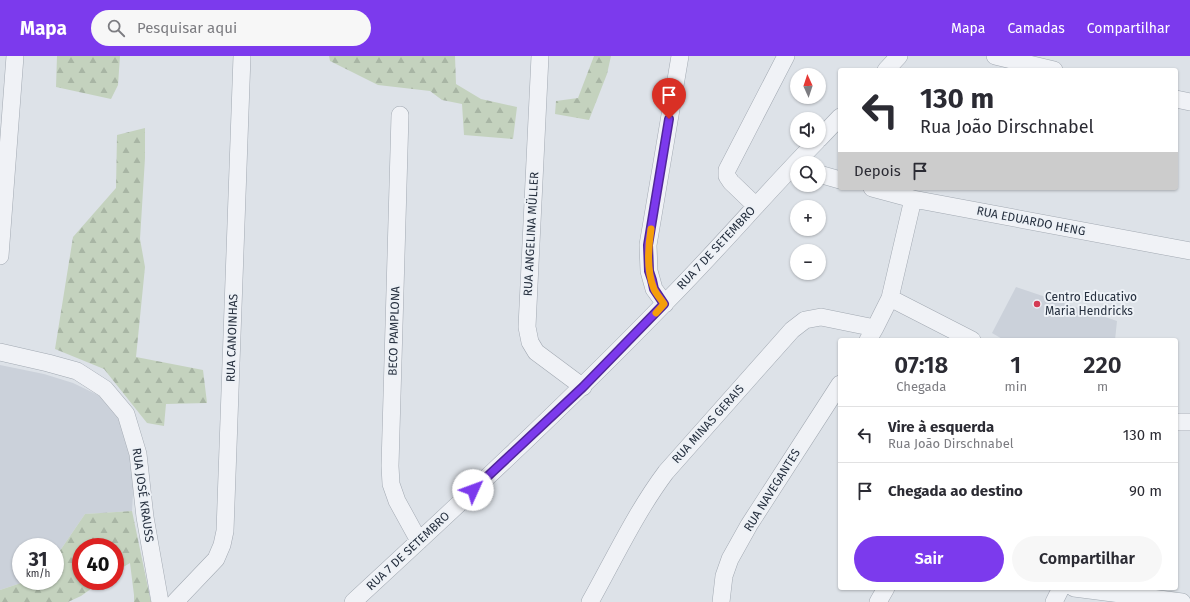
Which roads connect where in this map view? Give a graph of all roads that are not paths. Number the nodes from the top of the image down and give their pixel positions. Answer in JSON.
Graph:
{"nodes":[{"id":1,"x":15,"y":56,"type":"edge"},
{"id":2,"x":242,"y":56,"type":"edge"},
{"id":3,"x":540,"y":56,"type":"edge"},
{"id":4,"x":680,"y":56,"type":"edge"},
{"id":5,"x":786,"y":56,"type":"edge"},
{"id":6,"x":899,"y":56,"type":"edge"},
{"id":7,"x":995,"y":56,"type":"edge"},
{"id":8,"x":888,"y":68,"type":"edge"},
{"id":9,"x":1046,"y":68,"type":"edge"},
{"id":10,"x":1178,"y":99,"type":"edge"},
{"id":11,"x":1190,"y":102,"type":"edge"},
{"id":12,"x":400,"y":115,"type":"dead end"},
{"id":13,"x":838,"y":119,"type":"edge"},
{"id":14,"x":826,"y":132,"type":"edge"},
{"id":15,"x":811,"y":148,"type":"edge"},
{"id":16,"x":804,"y":156,"type":"edge"},
{"id":17,"x":790,"y":172,"type":"edge"},
{"id":18,"x":826,"y":176,"type":"edge"},
{"id":19,"x":838,"y":179,"type":"edge"},
{"id":20,"x":879,"y":190,"type":"edge"},
{"id":21,"x":913,"y":199,"type":"junction"},
{"id":22,"x":756,"y":206,"type":"junction"},
{"id":23,"x":1190,"y":251,"type":"edge"},
{"id":24,"x":0,"y":256,"type":"edge"},
{"id":25,"x":890,"y":298,"type":"junction"},
{"id":26,"x":664,"y":304,"type":"junction"},
{"id":27,"x":871,"y":334,"type":"edge"},
{"id":28,"x":968,"y":338,"type":"edge"},
{"id":29,"x":0,"y":352,"type":"edge"},
{"id":30,"x":583,"y":387,"type":"junction"},
{"id":31,"x":838,"y":387,"type":"edge"},
{"id":32,"x":1178,"y":422,"type":"edge"},
{"id":33,"x":1190,"y":422,"type":"edge"},
{"id":34,"x":418,"y":542,"type":"junction"},
{"id":35,"x":885,"y":590,"type":"edge"},
{"id":36,"x":1060,"y":590,"type":"edge"},
{"id":37,"x":1089,"y":590,"type":"edge"},
{"id":38,"x":160,"y":602,"type":"edge"},
{"id":39,"x":175,"y":602,"type":"edge"},
{"id":40,"x":353,"y":602,"type":"edge"},
{"id":41,"x":590,"y":602,"type":"edge"},
{"id":42,"x":721,"y":602,"type":"edge"},
{"id":43,"x":878,"y":602,"type":"edge"},
{"id":44,"x":1054,"y":602,"type":"edge"},
{"id":45,"x":1182,"y":602,"type":"edge"}],
"edges":[{"from":1,"to":24,"type":"street"},
{"from":2,"to":39,"type":"street","name":"RUA CANOINHAS"},
{"from":3,"to":30,"type":"street","name":"RUA ANGELINA MÜLLER"},
{"from":4,"to":26,"type":"street"},
{"from":5,"to":22,"type":"street"},
{"from":6,"to":8,"type":"street"},
{"from":7,"to":9,"type":"street"},
{"from":10,"to":11,"type":"street"},
{"from":12,"to":34,"type":"street","name":"BECO PAMPLONA"},
{"from":13,"to":14,"type":"street","name":"RUA 7 DE SETEMBRO"},
{"from":15,"to":16,"type":"street","name":"RUA 7 DE SETEMBRO"},
{"from":17,"to":22,"type":"street","name":"RUA 7 DE SETEMBRO"},
{"from":18,"to":19,"type":"street"},
{"from":20,"to":21,"type":"street","name":"RUA EDUARDO HENG"},
{"from":21,"to":23,"type":"street","name":"RUA EDUARDO HENG"},
{"from":21,"to":25,"type":"street"},
{"from":22,"to":26,"type":"street","name":"RUA 7 DE SETEMBRO"},
{"from":25,"to":27,"type":"street"},
{"from":25,"to":28,"type":"street"},
{"from":26,"to":30,"type":"street","name":"RUA 7 DE SETEMBRO"},
{"from":27,"to":41,"type":"street","name":"RUA MINAS GERAIS"},
{"from":29,"to":38,"type":"street","name":"RUA JOSÉ KRAUSS"},
{"from":30,"to":34,"type":"street","name":"RUA 7 DE SETEMBRO"},
{"from":31,"to":42,"type":"street","name":"RUA NAVEGANTES"},
{"from":32,"to":33,"type":"street"},
{"from":34,"to":40,"type":"street","name":"RUA 7 DE SETEMBRO"},
{"from":35,"to":43,"type":"street"},
{"from":36,"to":44,"type":"street"},
{"from":37,"to":45,"type":"street"}]}
